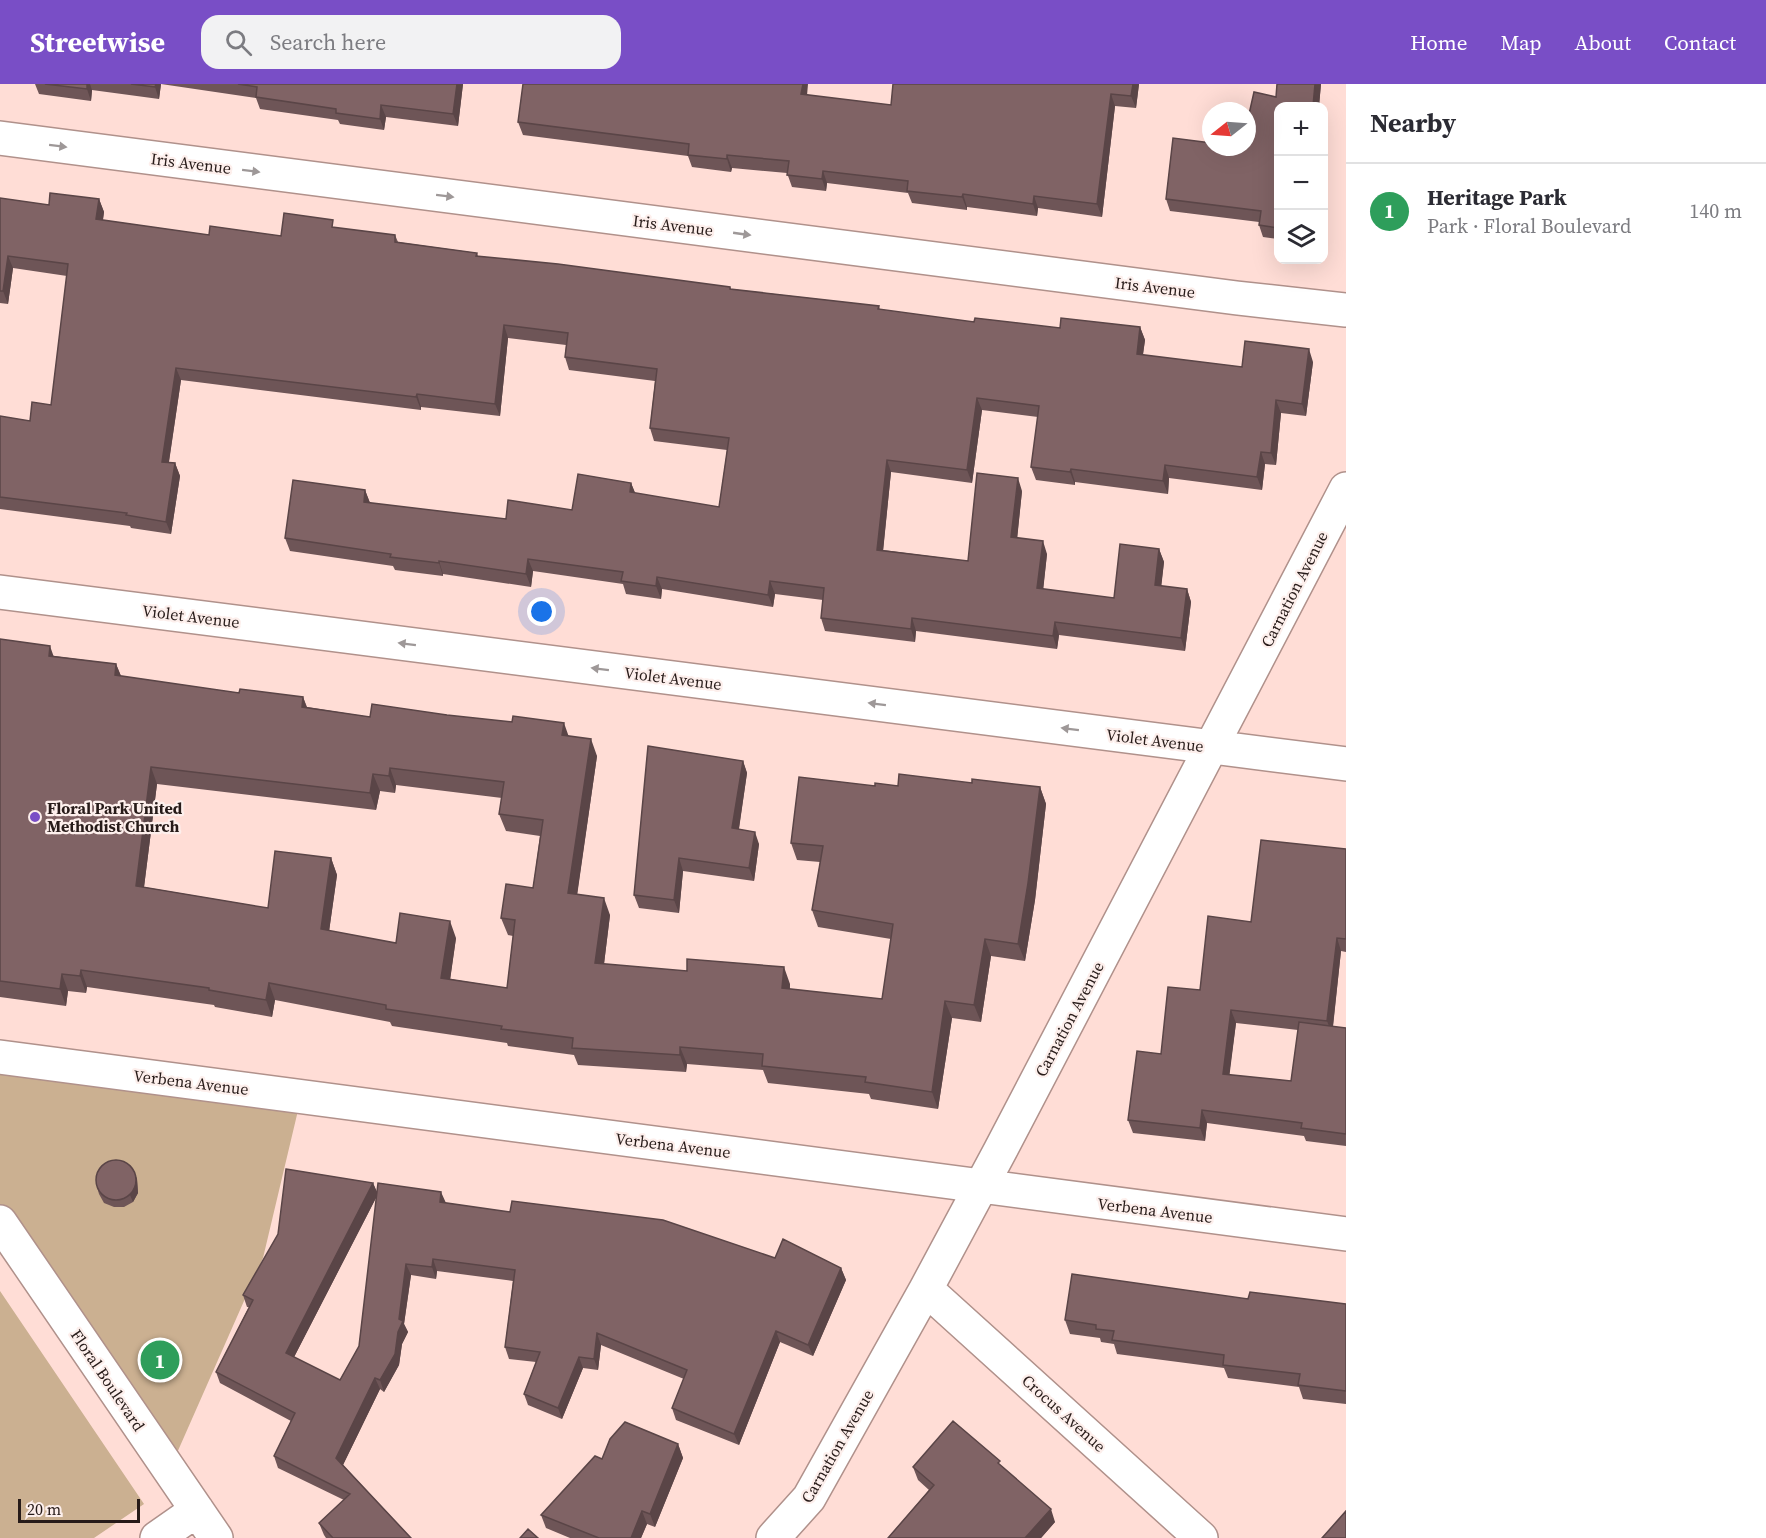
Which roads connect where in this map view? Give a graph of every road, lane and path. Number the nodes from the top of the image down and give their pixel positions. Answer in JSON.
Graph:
{"nodes":[{"id":1,"x":0,"y":138,"type":"edge"},
{"id":2,"x":1346,"y":310,"type":"edge"},
{"id":3,"x":1346,"y":489,"type":"edge"},
{"id":4,"x":0,"y":592,"type":"edge"},
{"id":5,"x":1212,"y":747,"type":"junction"},
{"id":6,"x":1346,"y":764,"type":"edge"},
{"id":7,"x":0,"y":1057,"type":"edge"},
{"id":8,"x":981,"y":1188,"type":"junction"},
{"id":9,"x":0,"y":1222,"type":"edge"},
{"id":10,"x":1346,"y":1234,"type":"edge"},
{"id":11,"x":926,"y":1289,"type":"junction"},
{"id":12,"x":197,"y":1510,"type":"junction"},
{"id":13,"x":157,"y":1538,"type":"edge"},
{"id":14,"x":216,"y":1538,"type":"edge"},
{"id":15,"x":773,"y":1538,"type":"edge"},
{"id":16,"x":1202,"y":1538,"type":"edge"}],
"edges":[{"from":1,"to":2,"type":"street","name":"Iris Avenue","one_way":true},
{"from":3,"to":5,"type":"street","name":"Carnation Avenue"},
{"from":5,"to":4,"type":"street","name":"Violet Avenue","one_way":true},
{"from":5,"to":6,"type":"street","name":"Violet Avenue"},
{"from":5,"to":8,"type":"street","name":"Carnation Avenue"},
{"from":7,"to":8,"type":"street","name":"Verbena Avenue"},
{"from":8,"to":10,"type":"street","name":"Verbena Avenue"},
{"from":8,"to":11,"type":"street","name":"Carnation Avenue"},
{"from":9,"to":12,"type":"street","name":"Floral Boulevard"},
{"from":11,"to":15,"type":"street","name":"Carnation Avenue"},
{"from":11,"to":16,"type":"street","name":"Crocus Avenue"},
{"from":12,"to":13,"type":"street"},
{"from":12,"to":14,"type":"street","name":"Floral Boulevard"}]}
